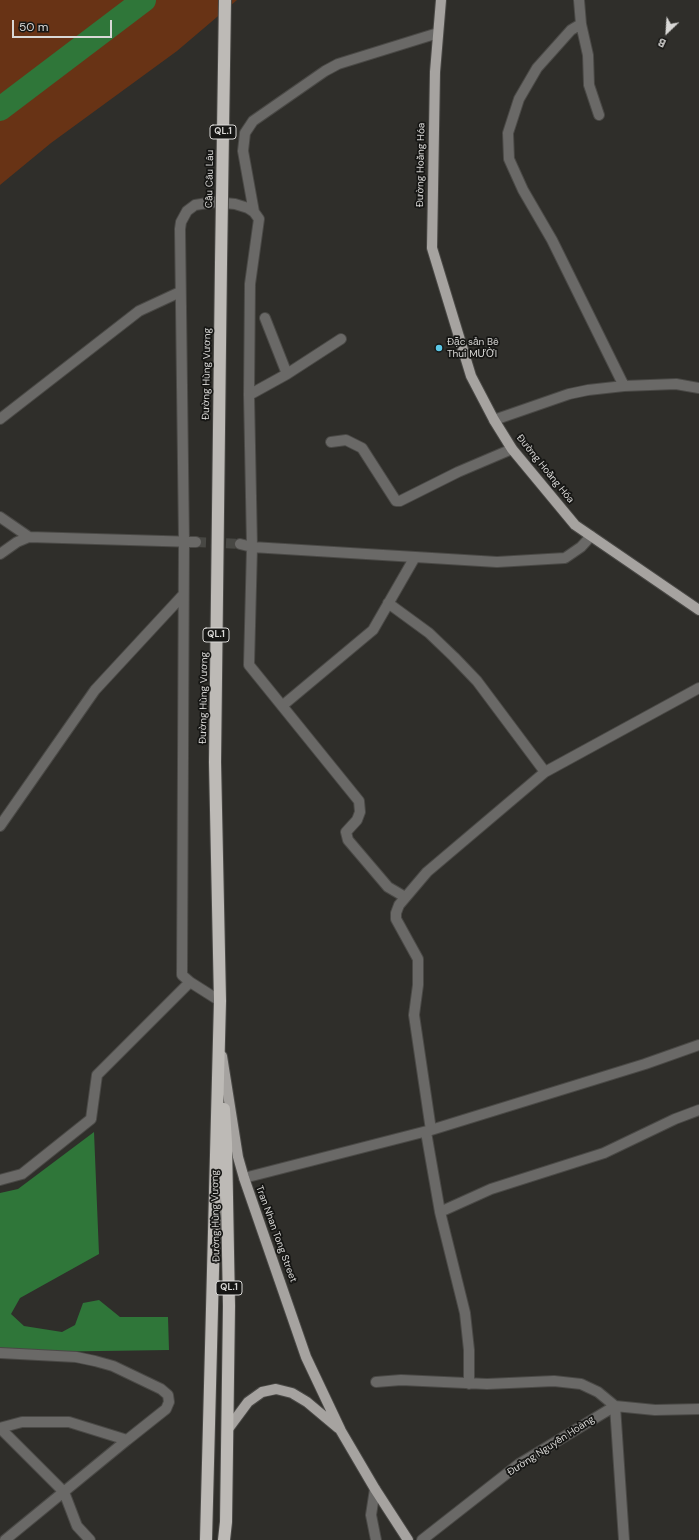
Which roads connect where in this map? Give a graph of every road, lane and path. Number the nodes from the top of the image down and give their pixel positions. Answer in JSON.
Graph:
{"nodes":[{"id":1,"x":225,"y":0,"type":"edge"},
{"id":2,"x":441,"y":0,"type":"edge"},
{"id":3,"x":579,"y":0,"type":"edge"},
{"id":4,"x":581,"y":24,"type":"junction"},
{"id":5,"x":438,"y":33,"type":"junction"},
{"id":6,"x":599,"y":115,"type":"dead end"},
{"id":7,"x":254,"y":212,"type":"junction"},
{"id":8,"x":221,"y":263,"type":"joint"},
{"id":9,"x":180,"y":292,"type":"junction"},
{"id":10,"x":265,"y":318,"type":"dead end"},
{"id":11,"x":341,"y":339,"type":"dead end"},
{"id":12,"x":287,"y":374,"type":"junction"},
{"id":13,"x":624,"y":386,"type":"junction"},
{"id":14,"x":699,"y":388,"type":"edge"},
{"id":15,"x":249,"y":396,"type":"junction"},
{"id":16,"x":0,"y":419,"type":"edge"},
{"id":17,"x":494,"y":420,"type":"junction"},
{"id":18,"x":331,"y":442,"type":"dead end"},
{"id":19,"x":512,"y":449,"type":"junction"},
{"id":20,"x":0,"y":517,"type":"edge"},
{"id":21,"x":591,"y":536,"type":"junction"},
{"id":22,"x":29,"y":537,"type":"junction"},
{"id":23,"x":184,"y":542,"type":"junction"},
{"id":24,"x":196,"y":542,"type":"tunnel mouth"},
{"id":25,"x":240,"y":544,"type":"tunnel mouth"},
{"id":26,"x":252,"y":547,"type":"junction"},
{"id":27,"x":0,"y":554,"type":"edge"},
{"id":28,"x":415,"y":557,"type":"junction"},
{"id":29,"x":183,"y":595,"type":"junction"},
{"id":30,"x":388,"y":603,"type":"junction"},
{"id":31,"x":699,"y":610,"type":"edge"},
{"id":32,"x":699,"y":688,"type":"edge"},
{"id":33,"x":282,"y":706,"type":"junction"},
{"id":34,"x":545,"y":772,"type":"junction"},
{"id":35,"x":0,"y":826,"type":"edge"},
{"id":36,"x":405,"y":897,"type":"junction"},
{"id":37,"x":190,"y":982,"type":"junction"},
{"id":38,"x":220,"y":1001,"type":"junction"},
{"id":39,"x":219,"y":1036,"type":"junction"},
{"id":40,"x":699,"y":1045,"type":"edge"},
{"id":41,"x":699,"y":1110,"type":"edge"},
{"id":42,"x":428,"y":1131,"type":"junction"},
{"id":43,"x":244,"y":1178,"type":"junction"},
{"id":44,"x":0,"y":1180,"type":"edge"},
{"id":45,"x":440,"y":1212,"type":"junction"},
{"id":46,"x":0,"y":1353,"type":"edge"},
{"id":47,"x":376,"y":1382,"type":"dead end"},
{"id":48,"x":468,"y":1384,"type":"junction"},
{"id":49,"x":615,"y":1406,"type":"junction"},
{"id":50,"x":699,"y":1410,"type":"edge"},
{"id":51,"x":0,"y":1428,"type":"edge"},
{"id":52,"x":228,"y":1429,"type":"junction"},
{"id":53,"x":341,"y":1431,"type":"junction"},
{"id":54,"x":127,"y":1440,"type":"junction"},
{"id":55,"x":375,"y":1489,"type":"junction"},
{"id":56,"x":64,"y":1492,"type":"junction"},
{"id":57,"x":406,"y":1537,"type":"edge"},
{"id":58,"x":5,"y":1540,"type":"edge"},
{"id":59,"x":90,"y":1540,"type":"edge"},
{"id":60,"x":206,"y":1540,"type":"edge"},
{"id":61,"x":224,"y":1540,"type":"edge"},
{"id":62,"x":376,"y":1540,"type":"edge"},
{"id":63,"x":422,"y":1540,"type":"edge"},
{"id":64,"x":624,"y":1540,"type":"edge"}],
"edges":[{"from":1,"to":8,"type":"highway","name":"Cầu Câu Lâu","number":"QL.1","bridge":true},
{"from":2,"to":5,"type":"main road","name":"Đường Hoằng Hóa"},
{"from":3,"to":4,"type":"street"},
{"from":4,"to":6,"type":"street"},
{"from":4,"to":13,"type":"street"},
{"from":5,"to":7,"type":"street"},
{"from":5,"to":17,"type":"main road","name":"Đường Hoằng Hóa"},
{"from":7,"to":9,"type":"street"},
{"from":7,"to":15,"type":"street"},
{"from":8,"to":38,"type":"highway","name":"Đường Hùng Vương","number":"QL.1"},
{"from":9,"to":16,"type":"street"},
{"from":9,"to":23,"type":"street"},
{"from":10,"to":12,"type":"street"},
{"from":11,"to":12,"type":"street"},
{"from":12,"to":15,"type":"street"},
{"from":13,"to":14,"type":"street"},
{"from":13,"to":17,"type":"street"},
{"from":15,"to":26,"type":"street"},
{"from":17,"to":19,"type":"main road","name":"Đường Hoằng Hóa"},
{"from":18,"to":19,"type":"street"},
{"from":19,"to":21,"type":"main road","name":"Đường Hoằng Hóa"},
{"from":20,"to":22,"type":"street"},
{"from":21,"to":28,"type":"street"},
{"from":21,"to":31,"type":"main road","name":"Đường Hoằng Hóa"},
{"from":22,"to":23,"type":"street"},
{"from":22,"to":27,"type":"street"},
{"from":23,"to":24,"type":"street"},
{"from":23,"to":29,"type":"street"},
{"from":25,"to":26,"type":"street"},
{"from":26,"to":28,"type":"street"},
{"from":26,"to":33,"type":"street"},
{"from":28,"to":30,"type":"street"},
{"from":29,"to":35,"type":"street"},
{"from":29,"to":37,"type":"street"},
{"from":30,"to":33,"type":"street"},
{"from":30,"to":34,"type":"street"},
{"from":32,"to":34,"type":"street"},
{"from":33,"to":36,"type":"street"},
{"from":34,"to":36,"type":"street"},
{"from":36,"to":42,"type":"street"},
{"from":37,"to":38,"type":"street"},
{"from":37,"to":44,"type":"street"},
{"from":38,"to":39,"type":"highway","name":"Đường Hùng Vương","number":"QL.1"},
{"from":39,"to":43,"type":"main road","name":"Tran Nhan Tong Street"},
{"from":39,"to":52,"type":"highway","name":"Đường Hùng Vương","number":"QL.1"},
{"from":39,"to":60,"type":"highway","name":"Đường Hùng Vương","number":"QL.1"},
{"from":40,"to":42,"type":"street"},
{"from":41,"to":45,"type":"street"},
{"from":42,"to":43,"type":"street"},
{"from":42,"to":45,"type":"street"},
{"from":43,"to":53,"type":"main road","name":"Tran Nhan Tong Street"},
{"from":45,"to":48,"type":"street"},
{"from":46,"to":54,"type":"street"},
{"from":47,"to":48,"type":"street"},
{"from":48,"to":49,"type":"street"},
{"from":49,"to":50,"type":"street"},
{"from":49,"to":63,"type":"street","name":"Đường Nguyễn Hoàng"},
{"from":49,"to":64,"type":"street"},
{"from":51,"to":54,"type":"street"},
{"from":51,"to":56,"type":"street"},
{"from":52,"to":53,"type":"main road","name":"Tran Nhan Tong Street"},
{"from":52,"to":61,"type":"highway","name":"Đường Hùng Vương","number":"QL.1"},
{"from":53,"to":55,"type":"main road","name":"Tran Nhan Tong Street"},
{"from":54,"to":56,"type":"street"},
{"from":55,"to":57,"type":"main road","name":"Tran Nhan Tong Street"},
{"from":55,"to":62,"type":"street"},
{"from":56,"to":58,"type":"street"},
{"from":56,"to":59,"type":"street"}]}
